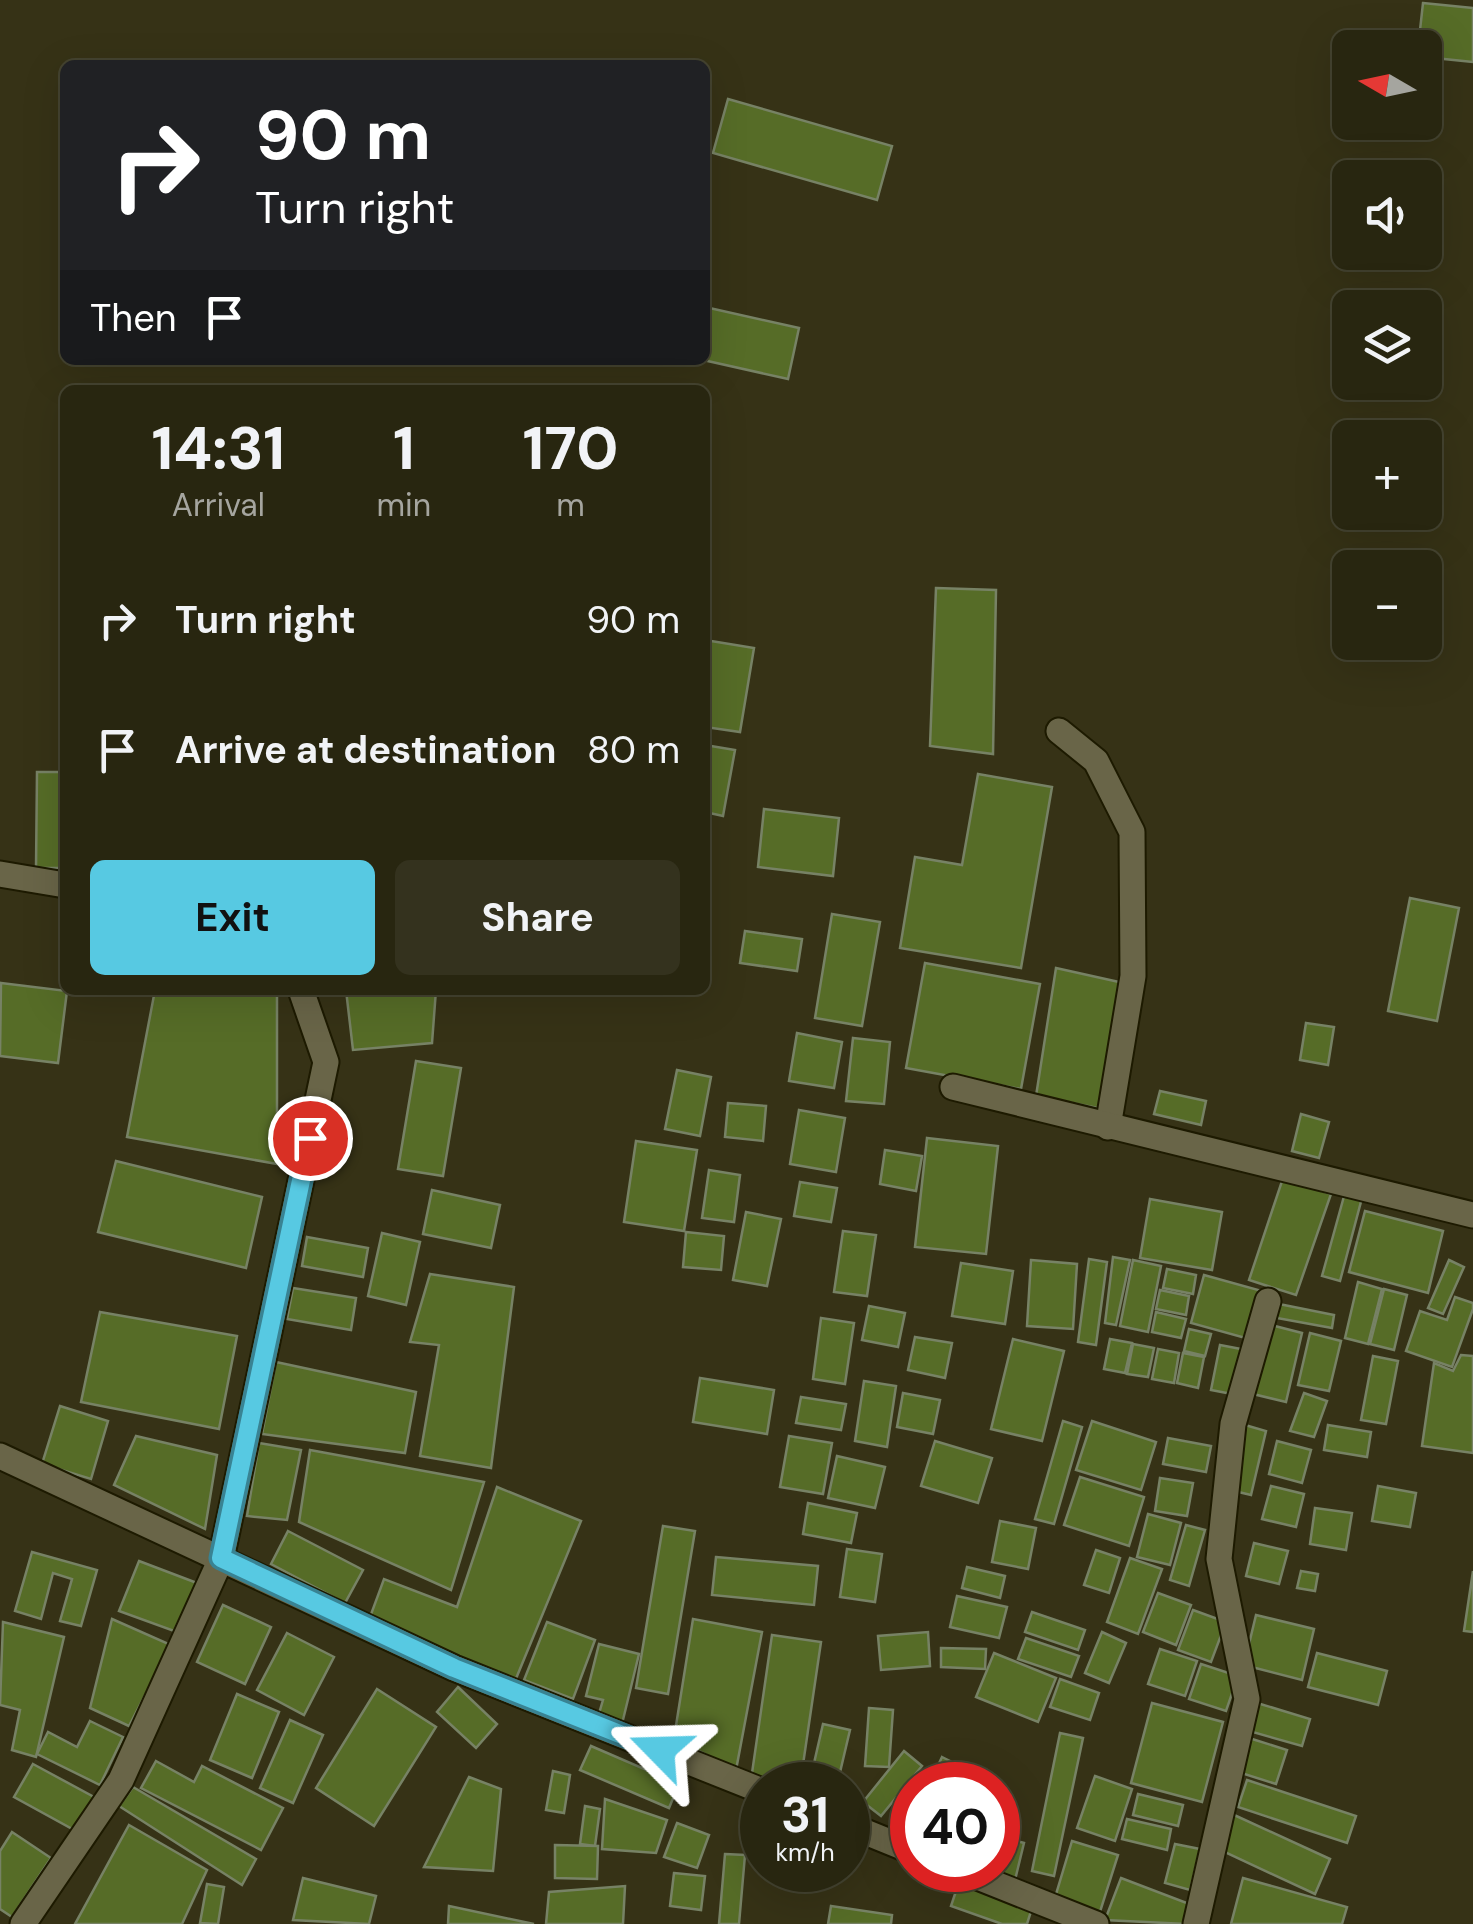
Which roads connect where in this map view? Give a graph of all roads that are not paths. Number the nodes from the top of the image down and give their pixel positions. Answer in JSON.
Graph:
{"nodes":[{"id":1,"x":1059,"y":731,"type":"dead end"},
{"id":2,"x":0,"y":874,"type":"edge"},
{"id":3,"x":60,"y":884,"type":"edge"},
{"id":4,"x":303,"y":995,"type":"edge"},
{"id":5,"x":953,"y":1087,"type":"dead end"},
{"id":6,"x":1108,"y":1127,"type":"junction"},
{"id":7,"x":1473,"y":1216,"type":"edge"},
{"id":8,"x":1268,"y":1301,"type":"dead end"},
{"id":9,"x":0,"y":1456,"type":"edge"},
{"id":10,"x":221,"y":1558,"type":"junction"},
{"id":11,"x":740,"y":1782,"type":"edge"},
{"id":12,"x":1015,"y":1892,"type":"edge"},
{"id":13,"x":24,"y":1924,"type":"edge"},
{"id":14,"x":1096,"y":1924,"type":"edge"},
{"id":15,"x":1196,"y":1924,"type":"edge"}],
"edges":[{"from":1,"to":6,"type":"street"},
{"from":2,"to":3,"type":"street"},
{"from":4,"to":10,"type":"street"},
{"from":5,"to":6,"type":"street"},
{"from":6,"to":7,"type":"street"},
{"from":8,"to":15,"type":"street"},
{"from":9,"to":10,"type":"street"},
{"from":10,"to":11,"type":"street"},
{"from":10,"to":13,"type":"street"},
{"from":12,"to":14,"type":"street"}]}
